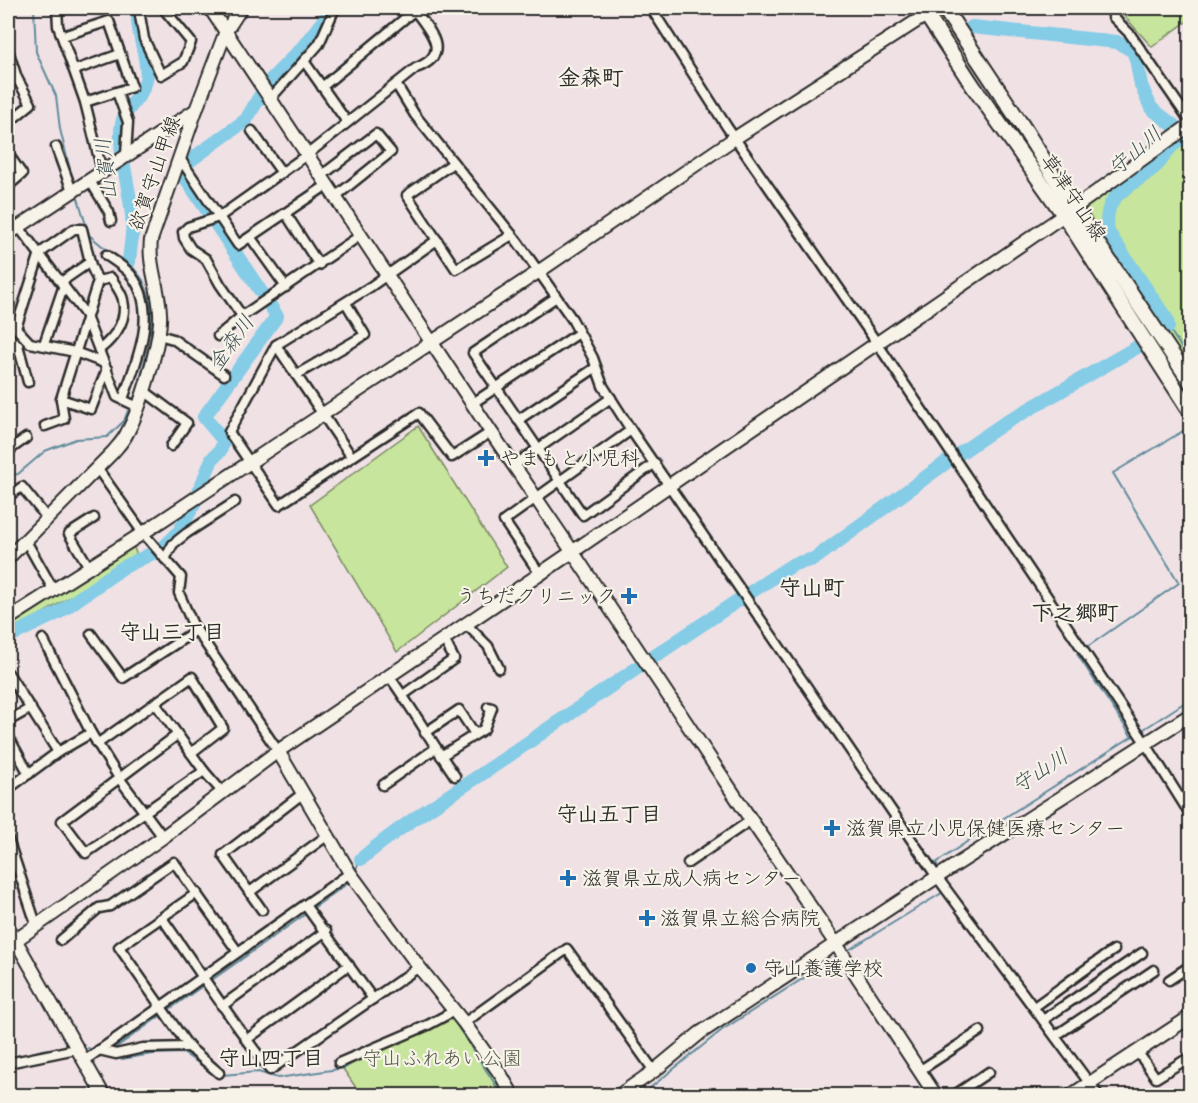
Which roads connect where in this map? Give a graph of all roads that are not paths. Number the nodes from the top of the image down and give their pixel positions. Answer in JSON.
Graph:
{"nodes":[{"id":1,"x":57,"y":8,"type":"edge"},
{"id":2,"x":143,"y":8,"type":"edge"},
{"id":3,"x":163,"y":8,"type":"edge"},
{"id":4,"x":210,"y":8,"type":"edge"},
{"id":5,"x":241,"y":8,"type":"edge"},
{"id":6,"x":335,"y":8,"type":"edge"},
{"id":7,"x":651,"y":8,"type":"edge"},
{"id":8,"x":944,"y":8,"type":"edge"},
{"id":9,"x":414,"y":9,"type":"edge"},
{"id":10,"x":928,"y":10,"type":"edge"},
{"id":11,"x":8,"y":11,"type":"edge"},
{"id":12,"x":1113,"y":17,"type":"dead end"},
{"id":13,"x":8,"y":19,"type":"edge"},
{"id":14,"x":226,"y":32,"type":"junction"},
{"id":15,"x":63,"y":36,"type":"junction"},
{"id":16,"x":8,"y":50,"type":"edge"},
{"id":17,"x":120,"y":54,"type":"junction"},
{"id":18,"x":304,"y":61,"type":"junction"},
{"id":19,"x":75,"y":70,"type":"junction"},
{"id":20,"x":17,"y":78,"type":"junction"},
{"id":21,"x":8,"y":84,"type":"edge"},
{"id":22,"x":396,"y":84,"type":"junction"},
{"id":23,"x":322,"y":87,"type":"junction"},
{"id":24,"x":117,"y":92,"type":"junction"},
{"id":25,"x":270,"y":99,"type":"junction"},
{"id":26,"x":85,"y":102,"type":"junction"},
{"id":27,"x":195,"y":110,"type":"junction"},
{"id":28,"x":347,"y":122,"type":"junction"},
{"id":29,"x":8,"y":123,"type":"edge"},
{"id":30,"x":1189,"y":124,"type":"edge"},
{"id":31,"x":252,"y":131,"type":"dead end"},
{"id":32,"x":735,"y":138,"type":"junction"},
{"id":33,"x":56,"y":147,"type":"dead end"},
{"id":34,"x":8,"y":154,"type":"edge"},
{"id":35,"x":308,"y":154,"type":"junction"},
{"id":36,"x":126,"y":155,"type":"junction"},
{"id":37,"x":179,"y":157,"type":"junction"},
{"id":38,"x":453,"y":163,"type":"junction"},
{"id":39,"x":102,"y":171,"type":"junction"},
{"id":40,"x":282,"y":173,"type":"junction"},
{"id":41,"x":89,"y":179,"type":"junction"},
{"id":42,"x":324,"y":180,"type":"junction"},
{"id":43,"x":8,"y":186,"type":"edge"},
{"id":44,"x":72,"y":191,"type":"junction"},
{"id":45,"x":335,"y":197,"type":"junction"},
{"id":46,"x":1068,"y":211,"type":"junction"},
{"id":47,"x":286,"y":214,"type":"junction"},
{"id":48,"x":219,"y":217,"type":"junction"},
{"id":49,"x":111,"y":221,"type":"dead end"},
{"id":50,"x":11,"y":229,"type":"edge"},
{"id":51,"x":361,"y":235,"type":"junction"},
{"id":52,"x":512,"y":235,"type":"junction"},
{"id":53,"x":251,"y":238,"type":"junction"},
{"id":54,"x":437,"y":240,"type":"junction"},
{"id":55,"x":40,"y":253,"type":"junction"},
{"id":56,"x":106,"y":255,"type":"dead end"},
{"id":57,"x":90,"y":262,"type":"junction"},
{"id":58,"x":319,"y":265,"type":"junction"},
{"id":59,"x":538,"y":272,"type":"junction"},
{"id":60,"x":387,"y":275,"type":"junction"},
{"id":61,"x":98,"y":281,"type":"junction"},
{"id":62,"x":63,"y":284,"type":"junction"},
{"id":63,"x":286,"y":287,"type":"junction"},
{"id":64,"x":555,"y":298,"type":"junction"},
{"id":65,"x":346,"y":303,"type":"junction"},
{"id":66,"x":86,"y":316,"type":"junction"},
{"id":67,"x":242,"y":316,"type":"junction"},
{"id":68,"x":579,"y":333,"type":"junction"},
{"id":69,"x":159,"y":335,"type":"junction"},
{"id":70,"x":8,"y":336,"type":"edge"},
{"id":71,"x":218,"y":336,"type":"dead end"},
{"id":72,"x":432,"y":341,"type":"junction"},
{"id":73,"x":877,"y":343,"type":"junction"},
{"id":74,"x":44,"y":344,"type":"junction"},
{"id":75,"x":276,"y":345,"type":"junction"},
{"id":76,"x":99,"y":350,"type":"junction"},
{"id":77,"x":75,"y":352,"type":"junction"},
{"id":78,"x":105,"y":366,"type":"junction"},
{"id":79,"x":595,"y":368,"type":"junction"},
{"id":80,"x":224,"y":375,"type":"dead end"},
{"id":81,"x":296,"y":375,"type":"junction"},
{"id":82,"x":1191,"y":381,"type":"edge"},
{"id":83,"x":28,"y":382,"type":"dead end"},
{"id":84,"x":497,"y":388,"type":"junction"},
{"id":85,"x":143,"y":390,"type":"junction"},
{"id":86,"x":610,"y":398,"type":"junction"},
{"id":87,"x":61,"y":399,"type":"junction"},
{"id":88,"x":123,"y":399,"type":"junction"},
{"id":89,"x":473,"y":404,"type":"junction"},
{"id":90,"x":138,"y":407,"type":"junction"},
{"id":91,"x":1191,"y":411,"type":"edge"},
{"id":92,"x":323,"y":414,"type":"junction"},
{"id":93,"x":518,"y":420,"type":"junction"},
{"id":94,"x":45,"y":426,"type":"dead end"},
{"id":95,"x":631,"y":430,"type":"junction"},
{"id":96,"x":491,"y":432,"type":"junction"},
{"id":97,"x":26,"y":438,"type":"dead end"},
{"id":98,"x":171,"y":447,"type":"dead end"},
{"id":99,"x":538,"y":449,"type":"junction"},
{"id":100,"x":8,"y":451,"type":"edge"},
{"id":101,"x":351,"y":456,"type":"junction"},
{"id":102,"x":250,"y":462,"type":"junction"},
{"id":103,"x":655,"y":463,"type":"junction"},
{"id":104,"x":513,"y":466,"type":"junction"},
{"id":105,"x":97,"y":468,"type":"junction"},
{"id":106,"x":561,"y":483,"type":"junction"},
{"id":107,"x":670,"y":484,"type":"junction"},
{"id":108,"x":8,"y":496,"type":"edge"},
{"id":109,"x":536,"y":499,"type":"junction"},
{"id":110,"x":235,"y":502,"type":"dead end"},
{"id":111,"x":47,"y":518,"type":"junction"},
{"id":112,"x":94,"y":518,"type":"dead end"},
{"id":113,"x":143,"y":533,"type":"junction"},
{"id":114,"x":26,"y":541,"type":"junction"},
{"id":115,"x":572,"y":550,"type":"junction"},
{"id":116,"x":8,"y":555,"type":"edge"},
{"id":117,"x":165,"y":559,"type":"junction"},
{"id":118,"x":89,"y":567,"type":"junction"},
{"id":119,"x":540,"y":574,"type":"junction"},
{"id":120,"x":53,"y":589,"type":"junction"},
{"id":121,"x":8,"y":619,"type":"edge"},
{"id":122,"x":466,"y":624,"type":"junction"},
{"id":123,"x":193,"y":625,"type":"junction"},
{"id":124,"x":91,"y":634,"type":"dead end"},
{"id":125,"x":43,"y":639,"type":"dead end"},
{"id":126,"x":444,"y":639,"type":"junction"},
{"id":127,"x":499,"y":668,"type":"dead end"},
{"id":128,"x":8,"y":673,"type":"edge"},
{"id":129,"x":389,"y":676,"type":"junction"},
{"id":130,"x":403,"y":695,"type":"junction"},
{"id":131,"x":156,"y":703,"type":"junction"},
{"id":132,"x":488,"y":707,"type":"dead end"},
{"id":133,"x":31,"y":708,"type":"junction"},
{"id":134,"x":1191,"y":715,"type":"edge"},
{"id":135,"x":8,"y":721,"type":"edge"},
{"id":136,"x":91,"y":733,"type":"junction"},
{"id":137,"x":425,"y":733,"type":"junction"},
{"id":138,"x":475,"y":734,"type":"junction"},
{"id":139,"x":177,"y":735,"type":"junction"},
{"id":140,"x":8,"y":736,"type":"edge"},
{"id":141,"x":97,"y":744,"type":"junction"},
{"id":142,"x":1146,"y":744,"type":"junction"},
{"id":143,"x":278,"y":751,"type":"junction"},
{"id":144,"x":58,"y":752,"type":"junction"},
{"id":145,"x":439,"y":752,"type":"junction"},
{"id":146,"x":191,"y":753,"type":"junction"},
{"id":147,"x":204,"y":771,"type":"junction"},
{"id":148,"x":29,"y":774,"type":"junction"},
{"id":149,"x":455,"y":776,"type":"dead end"},
{"id":150,"x":119,"y":778,"type":"junction"},
{"id":151,"x":383,"y":785,"type":"dead end"},
{"id":152,"x":8,"y":789,"type":"edge"},
{"id":153,"x":223,"y":792,"type":"junction"},
{"id":154,"x":302,"y":795,"type":"junction"},
{"id":155,"x":145,"y":811,"type":"junction"},
{"id":156,"x":1191,"y":814,"type":"edge"},
{"id":157,"x":751,"y":820,"type":"junction"},
{"id":158,"x":328,"y":835,"type":"junction"},
{"id":159,"x":163,"y":837,"type":"junction"},
{"id":160,"x":8,"y":838,"type":"edge"},
{"id":161,"x":688,"y":863,"type":"dead end"},
{"id":162,"x":350,"y":873,"type":"junction"},
{"id":163,"x":937,"y":877,"type":"junction"},
{"id":164,"x":250,"y":891,"type":"junction"},
{"id":165,"x":197,"y":893,"type":"junction"},
{"id":166,"x":305,"y":905,"type":"junction"},
{"id":167,"x":262,"y":909,"type":"dead end"},
{"id":168,"x":162,"y":918,"type":"junction"},
{"id":169,"x":36,"y":924,"type":"junction"},
{"id":170,"x":8,"y":927,"type":"edge"},
{"id":171,"x":326,"y":931,"type":"junction"},
{"id":172,"x":16,"y":940,"type":"junction"},
{"id":173,"x":61,"y":940,"type":"dead end"},
{"id":174,"x":836,"y":944,"type":"junction"},
{"id":175,"x":1114,"y":950,"type":"dead end"},
{"id":176,"x":238,"y":952,"type":"junction"},
{"id":177,"x":1142,"y":953,"type":"dead end"},
{"id":178,"x":349,"y":965,"type":"junction"},
{"id":179,"x":1191,"y":966,"type":"edge"},
{"id":180,"x":419,"y":968,"type":"junction"},
{"id":181,"x":1154,"y":969,"type":"dead end"},
{"id":182,"x":204,"y":976,"type":"junction"},
{"id":183,"x":1169,"y":980,"type":"dead end"},
{"id":184,"x":373,"y":999,"type":"junction"},
{"id":185,"x":162,"y":1006,"type":"junction"},
{"id":186,"x":222,"y":1006,"type":"junction"},
{"id":187,"x":1034,"y":1007,"type":"junction"},
{"id":188,"x":454,"y":1011,"type":"junction"},
{"id":189,"x":1191,"y":1017,"type":"edge"},
{"id":190,"x":1043,"y":1020,"type":"junction"},
{"id":191,"x":464,"y":1023,"type":"junction"},
{"id":192,"x":980,"y":1032,"type":"dead end"},
{"id":193,"x":1055,"y":1036,"type":"junction"},
{"id":194,"x":246,"y":1040,"type":"junction"},
{"id":195,"x":189,"y":1047,"type":"junction"},
{"id":196,"x":76,"y":1049,"type":"junction"},
{"id":197,"x":99,"y":1050,"type":"junction"},
{"id":198,"x":1137,"y":1051,"type":"junction"},
{"id":199,"x":1191,"y":1057,"type":"edge"},
{"id":200,"x":84,"y":1061,"type":"junction"},
{"id":201,"x":339,"y":1063,"type":"dead end"},
{"id":202,"x":8,"y":1064,"type":"edge"},
{"id":203,"x":654,"y":1071,"type":"junction"},
{"id":204,"x":919,"y":1071,"type":"junction"},
{"id":205,"x":219,"y":1072,"type":"dead end"},
{"id":206,"x":989,"y":1072,"type":"dead end"},
{"id":207,"x":1090,"y":1083,"type":"junction"},
{"id":208,"x":104,"y":1095,"type":"edge"},
{"id":209,"x":513,"y":1095,"type":"edge"},
{"id":210,"x":618,"y":1095,"type":"edge"},
{"id":211,"x":936,"y":1095,"type":"edge"},
{"id":212,"x":954,"y":1095,"type":"edge"},
{"id":213,"x":1070,"y":1095,"type":"edge"},
{"id":214,"x":1099,"y":1095,"type":"edge"}],
"edges":[{"from":1,"to":15,"type":"street"},
{"from":2,"to":3,"type":"street"},
{"from":4,"to":14,"type":"street"},
{"from":5,"to":14,"type":"street","name":"欲賀守山甲線"},
{"from":6,"to":18,"type":"street"},
{"from":7,"to":32,"type":"street"},
{"from":8,"to":46,"type":"main road","name":"草津守山線"},
{"from":9,"to":22,"type":"street"},
{"from":9,"to":23,"type":"street"},
{"from":10,"to":32,"type":"street"},
{"from":10,"to":46,"type":"main road","name":"草津守山線"},
{"from":11,"to":13,"type":"street"},
{"from":12,"to":30,"type":"street"},
{"from":14,"to":25,"type":"street"},
{"from":14,"to":27,"type":"street","name":"欲賀守山甲線"},
{"from":15,"to":17,"type":"street"},
{"from":15,"to":19,"type":"street"},
{"from":16,"to":20,"type":"street"},
{"from":17,"to":19,"type":"street"},
{"from":17,"to":24,"type":"street"},
{"from":18,"to":23,"type":"street"},
{"from":18,"to":25,"type":"street"},
{"from":19,"to":26,"type":"street"},
{"from":20,"to":21,"type":"street"},
{"from":20,"to":29,"type":"street"},
{"from":22,"to":28,"type":"street"},
{"from":22,"to":38,"type":"street"},
{"from":23,"to":28,"type":"street"},
{"from":24,"to":26,"type":"street"},
{"from":24,"to":36,"type":"street"},
{"from":25,"to":35,"type":"street"},
{"from":26,"to":39,"type":"street"},
{"from":27,"to":36,"type":"street"},
{"from":27,"to":37,"type":"street","name":"欲賀守山甲線"},
{"from":28,"to":35,"type":"street"},
{"from":30,"to":46,"type":"street"},
{"from":31,"to":40,"type":"street"},
{"from":32,"to":59,"type":"street"},
{"from":32,"to":73,"type":"street"},
{"from":33,"to":44,"type":"street"},
{"from":34,"to":43,"type":"street"},
{"from":35,"to":40,"type":"street"},
{"from":35,"to":42,"type":"street"},
{"from":36,"to":39,"type":"street"},
{"from":37,"to":48,"type":"street"},
{"from":37,"to":69,"type":"street","name":"欲賀守山甲線"},
{"from":38,"to":52,"type":"street"},
{"from":38,"to":54,"type":"street"},
{"from":39,"to":41,"type":"street"},
{"from":40,"to":48,"type":"street"},
{"from":41,"to":44,"type":"street"},
{"from":41,"to":49,"type":"street"},
{"from":42,"to":45,"type":"street"},
{"from":42,"to":45,"type":"street"},
{"from":42,"to":47,"type":"street"},
{"from":44,"to":50,"type":"street"},
{"from":45,"to":51,"type":"street"},
{"from":46,"to":73,"type":"street"},
{"from":46,"to":82,"type":"main road","name":"草津守山線"},
{"from":46,"to":91,"type":"main road","name":"草津守山線"},
{"from":47,"to":53,"type":"street"},
{"from":47,"to":58,"type":"street"},
{"from":48,"to":53,"type":"street"},
{"from":48,"to":67,"type":"street"},
{"from":50,"to":55,"type":"street"},
{"from":51,"to":58,"type":"street"},
{"from":51,"to":60,"type":"street"},
{"from":52,"to":54,"type":"street"},
{"from":52,"to":59,"type":"street"},
{"from":53,"to":63,"type":"street"},
{"from":54,"to":60,"type":"street"},
{"from":55,"to":57,"type":"street"},
{"from":55,"to":62,"type":"street"},
{"from":55,"to":74,"type":"street"},
{"from":56,"to":88,"type":"street"},
{"from":57,"to":61,"type":"street"},
{"from":57,"to":62,"type":"street"},
{"from":58,"to":63,"type":"street"},
{"from":59,"to":64,"type":"street"},
{"from":59,"to":72,"type":"street"},
{"from":60,"to":65,"type":"street"},
{"from":60,"to":72,"type":"street"},
{"from":61,"to":66,"type":"street"},
{"from":61,"to":76,"type":"street"},
{"from":62,"to":66,"type":"street"},
{"from":62,"to":74,"type":"street"},
{"from":63,"to":67,"type":"street"},
{"from":64,"to":68,"type":"street"},
{"from":64,"to":84,"type":"street"},
{"from":65,"to":75,"type":"street"},
{"from":65,"to":81,"type":"street"},
{"from":66,"to":76,"type":"street"},
{"from":66,"to":77,"type":"street"},
{"from":67,"to":71,"type":"street"},
{"from":68,"to":79,"type":"street"},
{"from":68,"to":84,"type":"street"},
{"from":69,"to":80,"type":"street"},
{"from":69,"to":85,"type":"street","name":"欲賀守山甲線"},
{"from":70,"to":83,"type":"street"},
{"from":72,"to":89,"type":"street"},
{"from":72,"to":92,"type":"street"},
{"from":73,"to":107,"type":"street"},
{"from":73,"to":142,"type":"street"},
{"from":74,"to":77,"type":"street"},
{"from":75,"to":81,"type":"street"},
{"from":75,"to":102,"type":"street"},
{"from":76,"to":78,"type":"street"},
{"from":77,"to":78,"type":"street"},
{"from":77,"to":87,"type":"street"},
{"from":78,"to":87,"type":"street"},
{"from":78,"to":88,"type":"street"},
{"from":79,"to":86,"type":"street"},
{"from":79,"to":93,"type":"street"},
{"from":81,"to":92,"type":"street"},
{"from":84,"to":89,"type":"street"},
{"from":84,"to":93,"type":"street"},
{"from":85,"to":90,"type":"street","name":"欲賀守山甲線"},
{"from":85,"to":98,"type":"street"},
{"from":86,"to":95,"type":"street"},
{"from":86,"to":99,"type":"street"},
{"from":87,"to":94,"type":"street"},
{"from":88,"to":90,"type":"street"},
{"from":89,"to":96,"type":"street"},
{"from":90,"to":105,"type":"street","name":"欲賀守山甲線"},
{"from":92,"to":101,"type":"street"},
{"from":92,"to":102,"type":"street"},
{"from":93,"to":99,"type":"street"},
{"from":95,"to":103,"type":"street"},
{"from":95,"to":106,"type":"street"},
{"from":96,"to":101,"type":"street"},
{"from":96,"to":104,"type":"street"},
{"from":97,"to":100,"type":"street"},
{"from":99,"to":104,"type":"street"},
{"from":99,"to":106,"type":"street"},
{"from":101,"to":102,"type":"street"},
{"from":102,"to":113,"type":"street"},
{"from":103,"to":106,"type":"street"},
{"from":103,"to":107,"type":"street"},
{"from":104,"to":109,"type":"street"},
{"from":105,"to":111,"type":"street","name":"欲賀守山甲線"},
{"from":105,"to":113,"type":"street"},
{"from":106,"to":109,"type":"street"},
{"from":107,"to":115,"type":"street"},
{"from":107,"to":163,"type":"street"},
{"from":108,"to":111,"type":"street"},
{"from":109,"to":115,"type":"street"},
{"from":109,"to":119,"type":"street"},
{"from":110,"to":117,"type":"street"},
{"from":111,"to":114,"type":"street","name":"欲賀守山甲線"},
{"from":112,"to":118,"type":"street"},
{"from":113,"to":117,"type":"street"},
{"from":113,"to":118,"type":"street"},
{"from":114,"to":116,"type":"street","name":"欲賀守山甲線"},
{"from":114,"to":120,"type":"street"},
{"from":115,"to":119,"type":"street"},
{"from":115,"to":157,"type":"street"},
{"from":117,"to":123,"type":"street"},
{"from":118,"to":120,"type":"street"},
{"from":119,"to":122,"type":"street"},
{"from":120,"to":121,"type":"street"},
{"from":122,"to":126,"type":"street"},
{"from":122,"to":127,"type":"street"},
{"from":123,"to":124,"type":"street"},
{"from":123,"to":143,"type":"street"},
{"from":125,"to":136,"type":"street"},
{"from":126,"to":129,"type":"street"},
{"from":126,"to":130,"type":"street"},
{"from":128,"to":133,"type":"street"},
{"from":129,"to":130,"type":"street"},
{"from":129,"to":143,"type":"street"},
{"from":130,"to":137,"type":"street"},
{"from":131,"to":139,"type":"street"},
{"from":131,"to":141,"type":"street"},
{"from":131,"to":146,"type":"street"},
{"from":132,"to":138,"type":"street"},
{"from":133,"to":135,"type":"street"},
{"from":133,"to":144,"type":"street"},
{"from":134,"to":142,"type":"street"},
{"from":136,"to":141,"type":"street"},
{"from":136,"to":144,"type":"street"},
{"from":137,"to":138,"type":"street"},
{"from":137,"to":145,"type":"street"},
{"from":138,"to":145,"type":"street"},
{"from":139,"to":146,"type":"street"},
{"from":139,"to":150,"type":"street"},
{"from":140,"to":148,"type":"street"},
{"from":141,"to":150,"type":"street"},
{"from":142,"to":156,"type":"street"},
{"from":142,"to":163,"type":"street"},
{"from":143,"to":153,"type":"street"},
{"from":143,"to":154,"type":"street"},
{"from":144,"to":148,"type":"street"},
{"from":145,"to":149,"type":"street"},
{"from":145,"to":151,"type":"street"},
{"from":146,"to":147,"type":"street"},
{"from":147,"to":153,"type":"street"},
{"from":147,"to":155,"type":"street"},
{"from":148,"to":152,"type":"street"},
{"from":150,"to":155,"type":"street"},
{"from":150,"to":155,"type":"street"},
{"from":153,"to":159,"type":"street"},
{"from":154,"to":158,"type":"street"},
{"from":154,"to":164,"type":"street"},
{"from":155,"to":159,"type":"street"},
{"from":157,"to":161,"type":"street"},
{"from":157,"to":174,"type":"street"},
{"from":158,"to":162,"type":"street"},
{"from":158,"to":164,"type":"street"},
{"from":159,"to":169,"type":"street"},
{"from":160,"to":169,"type":"street"},
{"from":162,"to":166,"type":"street"},
{"from":162,"to":180,"type":"street"},
{"from":163,"to":174,"type":"street"},
{"from":163,"to":187,"type":"street"},
{"from":164,"to":167,"type":"street"},
{"from":165,"to":168,"type":"street"},
{"from":165,"to":173,"type":"street"},
{"from":165,"to":176,"type":"street"},
{"from":166,"to":171,"type":"street"},
{"from":166,"to":176,"type":"street"},
{"from":168,"to":182,"type":"street"},
{"from":168,"to":185,"type":"street"},
{"from":169,"to":172,"type":"street"},
{"from":170,"to":172,"type":"street"},
{"from":171,"to":178,"type":"street"},
{"from":171,"to":186,"type":"street"},
{"from":172,"to":196,"type":"street"},
{"from":174,"to":203,"type":"street"},
{"from":174,"to":204,"type":"street"},
{"from":175,"to":187,"type":"street"},
{"from":176,"to":182,"type":"street"},
{"from":177,"to":190,"type":"street"},
{"from":178,"to":184,"type":"street"},
{"from":178,"to":194,"type":"street"},
{"from":179,"to":183,"type":"street"},
{"from":180,"to":184,"type":"street"},
{"from":180,"to":188,"type":"street"},
{"from":181,"to":193,"type":"street"},
{"from":182,"to":185,"type":"street"},
{"from":182,"to":186,"type":"street"},
{"from":184,"to":194,"type":"street"},
{"from":185,"to":195,"type":"street"},
{"from":185,"to":197,"type":"street"},
{"from":186,"to":194,"type":"street"},
{"from":187,"to":190,"type":"street"},
{"from":188,"to":191,"type":"street"},
{"from":188,"to":201,"type":"street"},
{"from":189,"to":198,"type":"street"},
{"from":190,"to":193,"type":"street"},
{"from":191,"to":203,"type":"street"},
{"from":191,"to":209,"type":"street"},
{"from":192,"to":204,"type":"street"},
{"from":193,"to":207,"type":"street"},
{"from":195,"to":197,"type":"street"},
{"from":195,"to":205,"type":"street"},
{"from":196,"to":200,"type":"street"},
{"from":196,"to":202,"type":"street"},
{"from":197,"to":200,"type":"street"},
{"from":198,"to":199,"type":"street"},
{"from":198,"to":207,"type":"street"},
{"from":200,"to":208,"type":"street"},
{"from":203,"to":210,"type":"street"},
{"from":204,"to":211,"type":"street"},
{"from":206,"to":212,"type":"street"},
{"from":207,"to":213,"type":"street"},
{"from":207,"to":214,"type":"street"}]}
